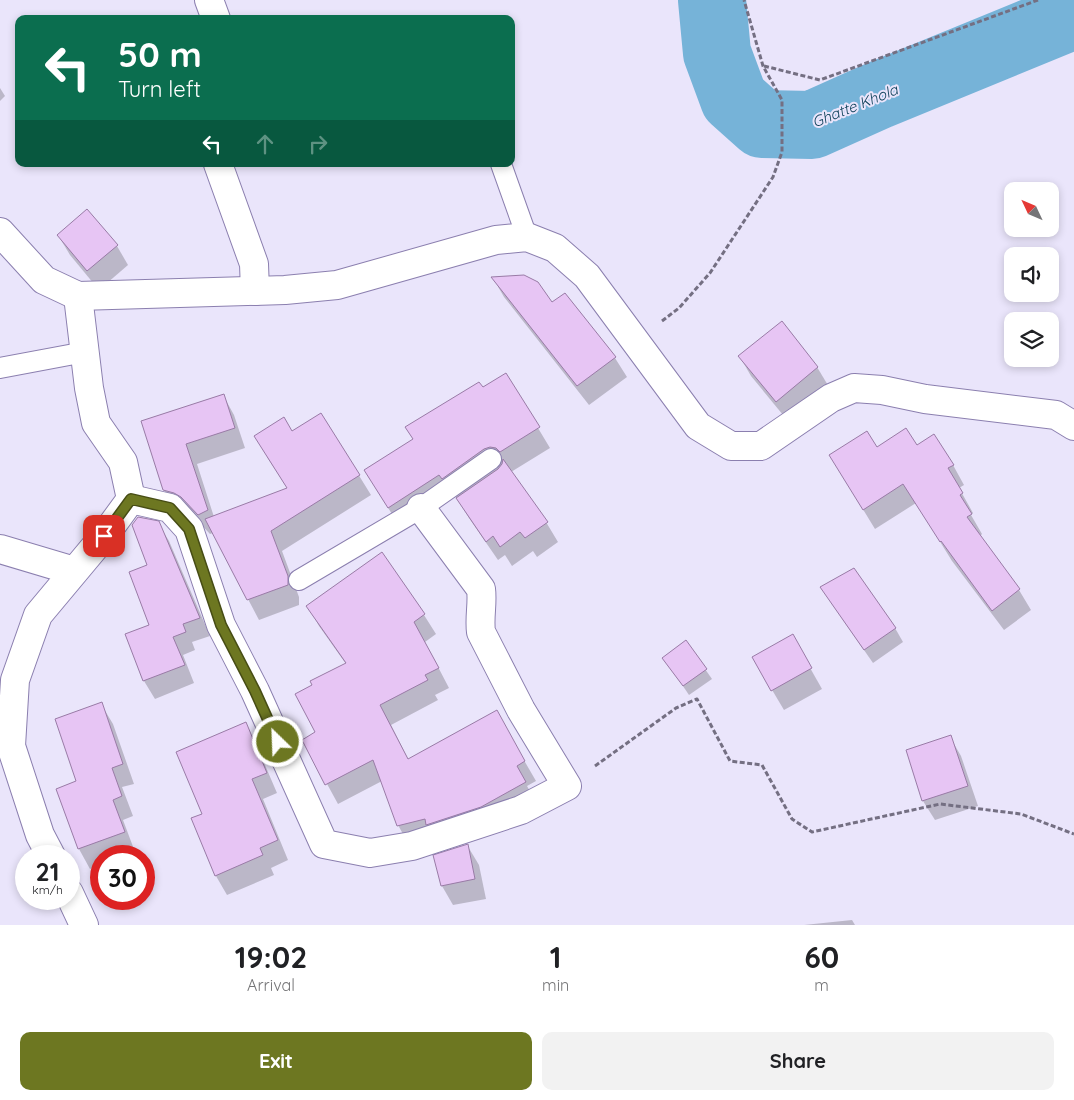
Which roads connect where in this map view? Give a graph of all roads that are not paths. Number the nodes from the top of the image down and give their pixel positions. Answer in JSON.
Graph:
{"nodes":[{"id":1,"x":208,"y":0,"type":"edge"},
{"id":2,"x":214,"y":15,"type":"edge"},
{"id":3,"x":219,"y":167,"type":"edge"},
{"id":4,"x":502,"y":167,"type":"edge"},
{"id":5,"x":0,"y":232,"type":"edge"},
{"id":6,"x":527,"y":237,"type":"junction"},
{"id":7,"x":255,"y":291,"type":"junction"},
{"id":8,"x":78,"y":296,"type":"junction"},
{"id":9,"x":85,"y":352,"type":"junction"},
{"id":10,"x":0,"y":368,"type":"edge"},
{"id":11,"x":1074,"y":426,"type":"edge"},
{"id":12,"x":491,"y":459,"type":"dead end"},
{"id":13,"x":131,"y":499,"type":"junction"},
{"id":14,"x":421,"y":508,"type":"junction"},
{"id":15,"x":0,"y":549,"type":"edge"},
{"id":16,"x":74,"y":571,"type":"junction"},
{"id":17,"x":300,"y":580,"type":"dead end"},
{"id":18,"x":45,"y":845,"type":"edge"},
{"id":19,"x":77,"y":910,"type":"edge"},
{"id":20,"x":84,"y":925,"type":"edge"}],
"edges":[{"from":1,"to":2,"type":"street"},
{"from":3,"to":7,"type":"street"},
{"from":4,"to":6,"type":"lane"},
{"from":5,"to":8,"type":"street"},
{"from":6,"to":7,"type":"street"},
{"from":6,"to":11,"type":"street"},
{"from":7,"to":8,"type":"street"},
{"from":8,"to":9,"type":"street"},
{"from":9,"to":10,"type":"lane"},
{"from":9,"to":13,"type":"street"},
{"from":12,"to":14,"type":"lane"},
{"from":13,"to":14,"type":"street"},
{"from":13,"to":16,"type":"street"},
{"from":14,"to":17,"type":"lane"},
{"from":15,"to":16,"type":"street"},
{"from":16,"to":18,"type":"street"},
{"from":19,"to":20,"type":"street"}]}
